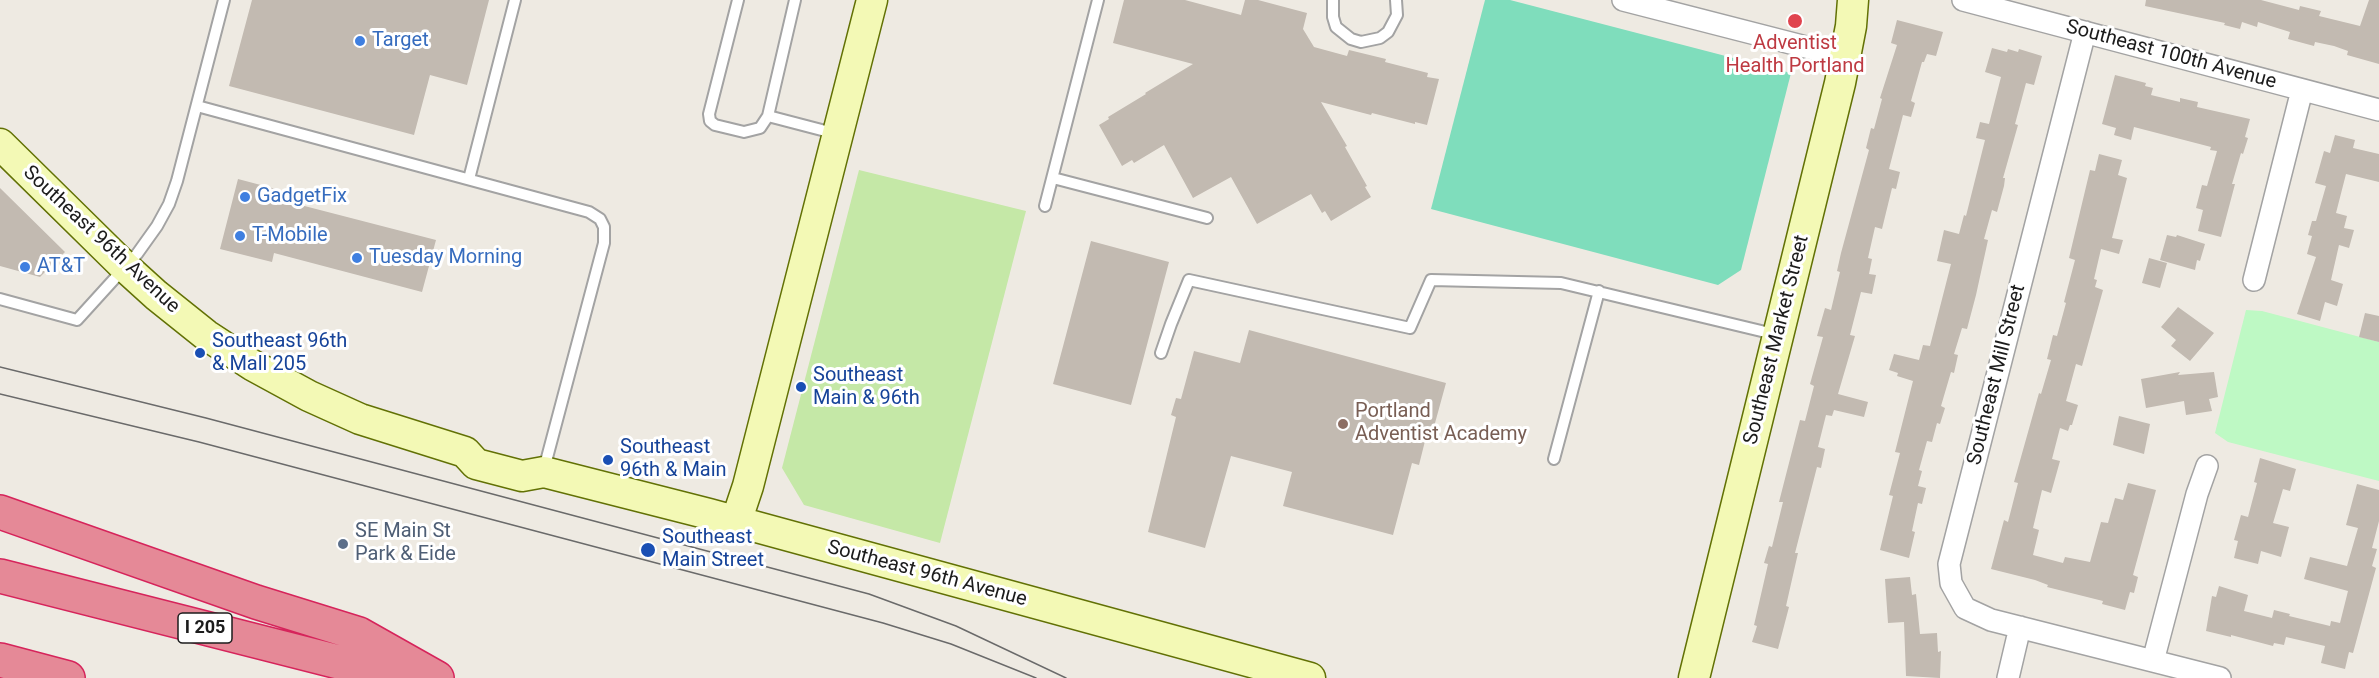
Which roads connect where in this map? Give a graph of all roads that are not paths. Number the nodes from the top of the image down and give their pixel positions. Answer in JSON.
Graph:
{"nodes":[{"id":1,"x":224,"y":0,"type":"edge"},
{"id":2,"x":515,"y":0,"type":"edge"},
{"id":3,"x":738,"y":0,"type":"edge"},
{"id":4,"x":795,"y":0,"type":"edge"},
{"id":5,"x":872,"y":0,"type":"edge"},
{"id":6,"x":1098,"y":0,"type":"edge"},
{"id":7,"x":1333,"y":0,"type":"edge"},
{"id":8,"x":1396,"y":0,"type":"edge"},
{"id":9,"x":1623,"y":0,"type":"edge"},
{"id":10,"x":1853,"y":0,"type":"edge"},
{"id":11,"x":1963,"y":0,"type":"edge"},
{"id":12,"x":2085,"y":32,"type":"junction"},
{"id":13,"x":1845,"y":57,"type":"junction"},
{"id":14,"x":2302,"y":90,"type":"junction"},
{"id":15,"x":197,"y":106,"type":"junction"},
{"id":16,"x":2379,"y":110,"type":"edge"},
{"id":17,"x":768,"y":116,"type":"junction"},
{"id":18,"x":838,"y":134,"type":"junction"},
{"id":19,"x":0,"y":144,"type":"edge"},
{"id":20,"x":1053,"y":178,"type":"junction"},
{"id":21,"x":469,"y":179,"type":"junction"},
{"id":22,"x":1045,"y":206,"type":"dead end"},
{"id":23,"x":1207,"y":218,"type":"dead end"},
{"id":24,"x":124,"y":266,"type":"junction"},
{"id":25,"x":2254,"y":280,"type":"dead end"},
{"id":26,"x":1599,"y":291,"type":"junction"},
{"id":27,"x":0,"y":299,"type":"edge"},
{"id":28,"x":1778,"y":335,"type":"junction"},
{"id":29,"x":1161,"y":353,"type":"dead end"},
{"id":30,"x":1554,"y":459,"type":"dead end"},
{"id":31,"x":2207,"y":466,"type":"dead end"},
{"id":32,"x":544,"y":472,"type":"junction"},
{"id":33,"x":0,"y":512,"type":"edge"},
{"id":34,"x":736,"y":522,"type":"junction"},
{"id":35,"x":0,"y":576,"type":"edge"},
{"id":36,"x":2020,"y":627,"type":"junction"},
{"id":37,"x":0,"y":660,"type":"edge"},
{"id":38,"x":2153,"y":661,"type":"junction"},
{"id":39,"x":68,"y":678,"type":"edge"},
{"id":40,"x":411,"y":678,"type":"edge"},
{"id":41,"x":437,"y":678,"type":"edge"},
{"id":42,"x":1310,"y":678,"type":"edge"},
{"id":43,"x":1694,"y":678,"type":"edge"},
{"id":44,"x":2008,"y":678,"type":"edge"},
{"id":45,"x":2220,"y":678,"type":"edge"}],
"edges":[{"from":1,"to":15,"type":"lane"},
{"from":2,"to":21,"type":"lane"},
{"from":3,"to":17,"type":"lane"},
{"from":4,"to":17,"type":"lane"},
{"from":5,"to":18,"type":"street"},
{"from":6,"to":20,"type":"lane"},
{"from":7,"to":8,"type":"lane"},
{"from":9,"to":13,"type":"street"},
{"from":10,"to":13,"type":"street","name":"Southeast Market Street"},
{"from":11,"to":12,"type":"street","name":"Southeast 100th Avenue"},
{"from":12,"to":14,"type":"street","name":"Southeast 100th Avenue"},
{"from":12,"to":36,"type":"street","name":"Southeast Mill Street"},
{"from":13,"to":28,"type":"street","name":"Southeast Market Street"},
{"from":14,"to":16,"type":"street","name":"Southeast 100th Avenue"},
{"from":14,"to":25,"type":"street"},
{"from":15,"to":21,"type":"lane"},
{"from":15,"to":24,"type":"lane"},
{"from":17,"to":18,"type":"lane"},
{"from":18,"to":34,"type":"street"},
{"from":19,"to":24,"type":"street","name":"Southeast 96th Avenue"},
{"from":20,"to":22,"type":"lane"},
{"from":20,"to":23,"type":"lane"},
{"from":21,"to":32,"type":"lane"},
{"from":24,"to":27,"type":"lane"},
{"from":24,"to":32,"type":"street","name":"Southeast 96th Avenue"},
{"from":26,"to":28,"type":"lane"},
{"from":26,"to":29,"type":"lane"},
{"from":26,"to":30,"type":"lane"},
{"from":28,"to":43,"type":"street","name":"Southeast Market Street"},
{"from":31,"to":38,"type":"street"},
{"from":32,"to":34,"type":"street","name":"Southeast 96th Avenue"},
{"from":33,"to":41,"type":"highway"},
{"from":34,"to":42,"type":"street","name":"Southeast 96th Avenue"},
{"from":35,"to":40,"type":"highway","number":"I 205"},
{"from":36,"to":38,"type":"street","name":"Southeast Mill Street"},
{"from":36,"to":44,"type":"street"},
{"from":37,"to":39,"type":"highway"},
{"from":38,"to":45,"type":"street","name":"Southeast Mill Street"}]}
